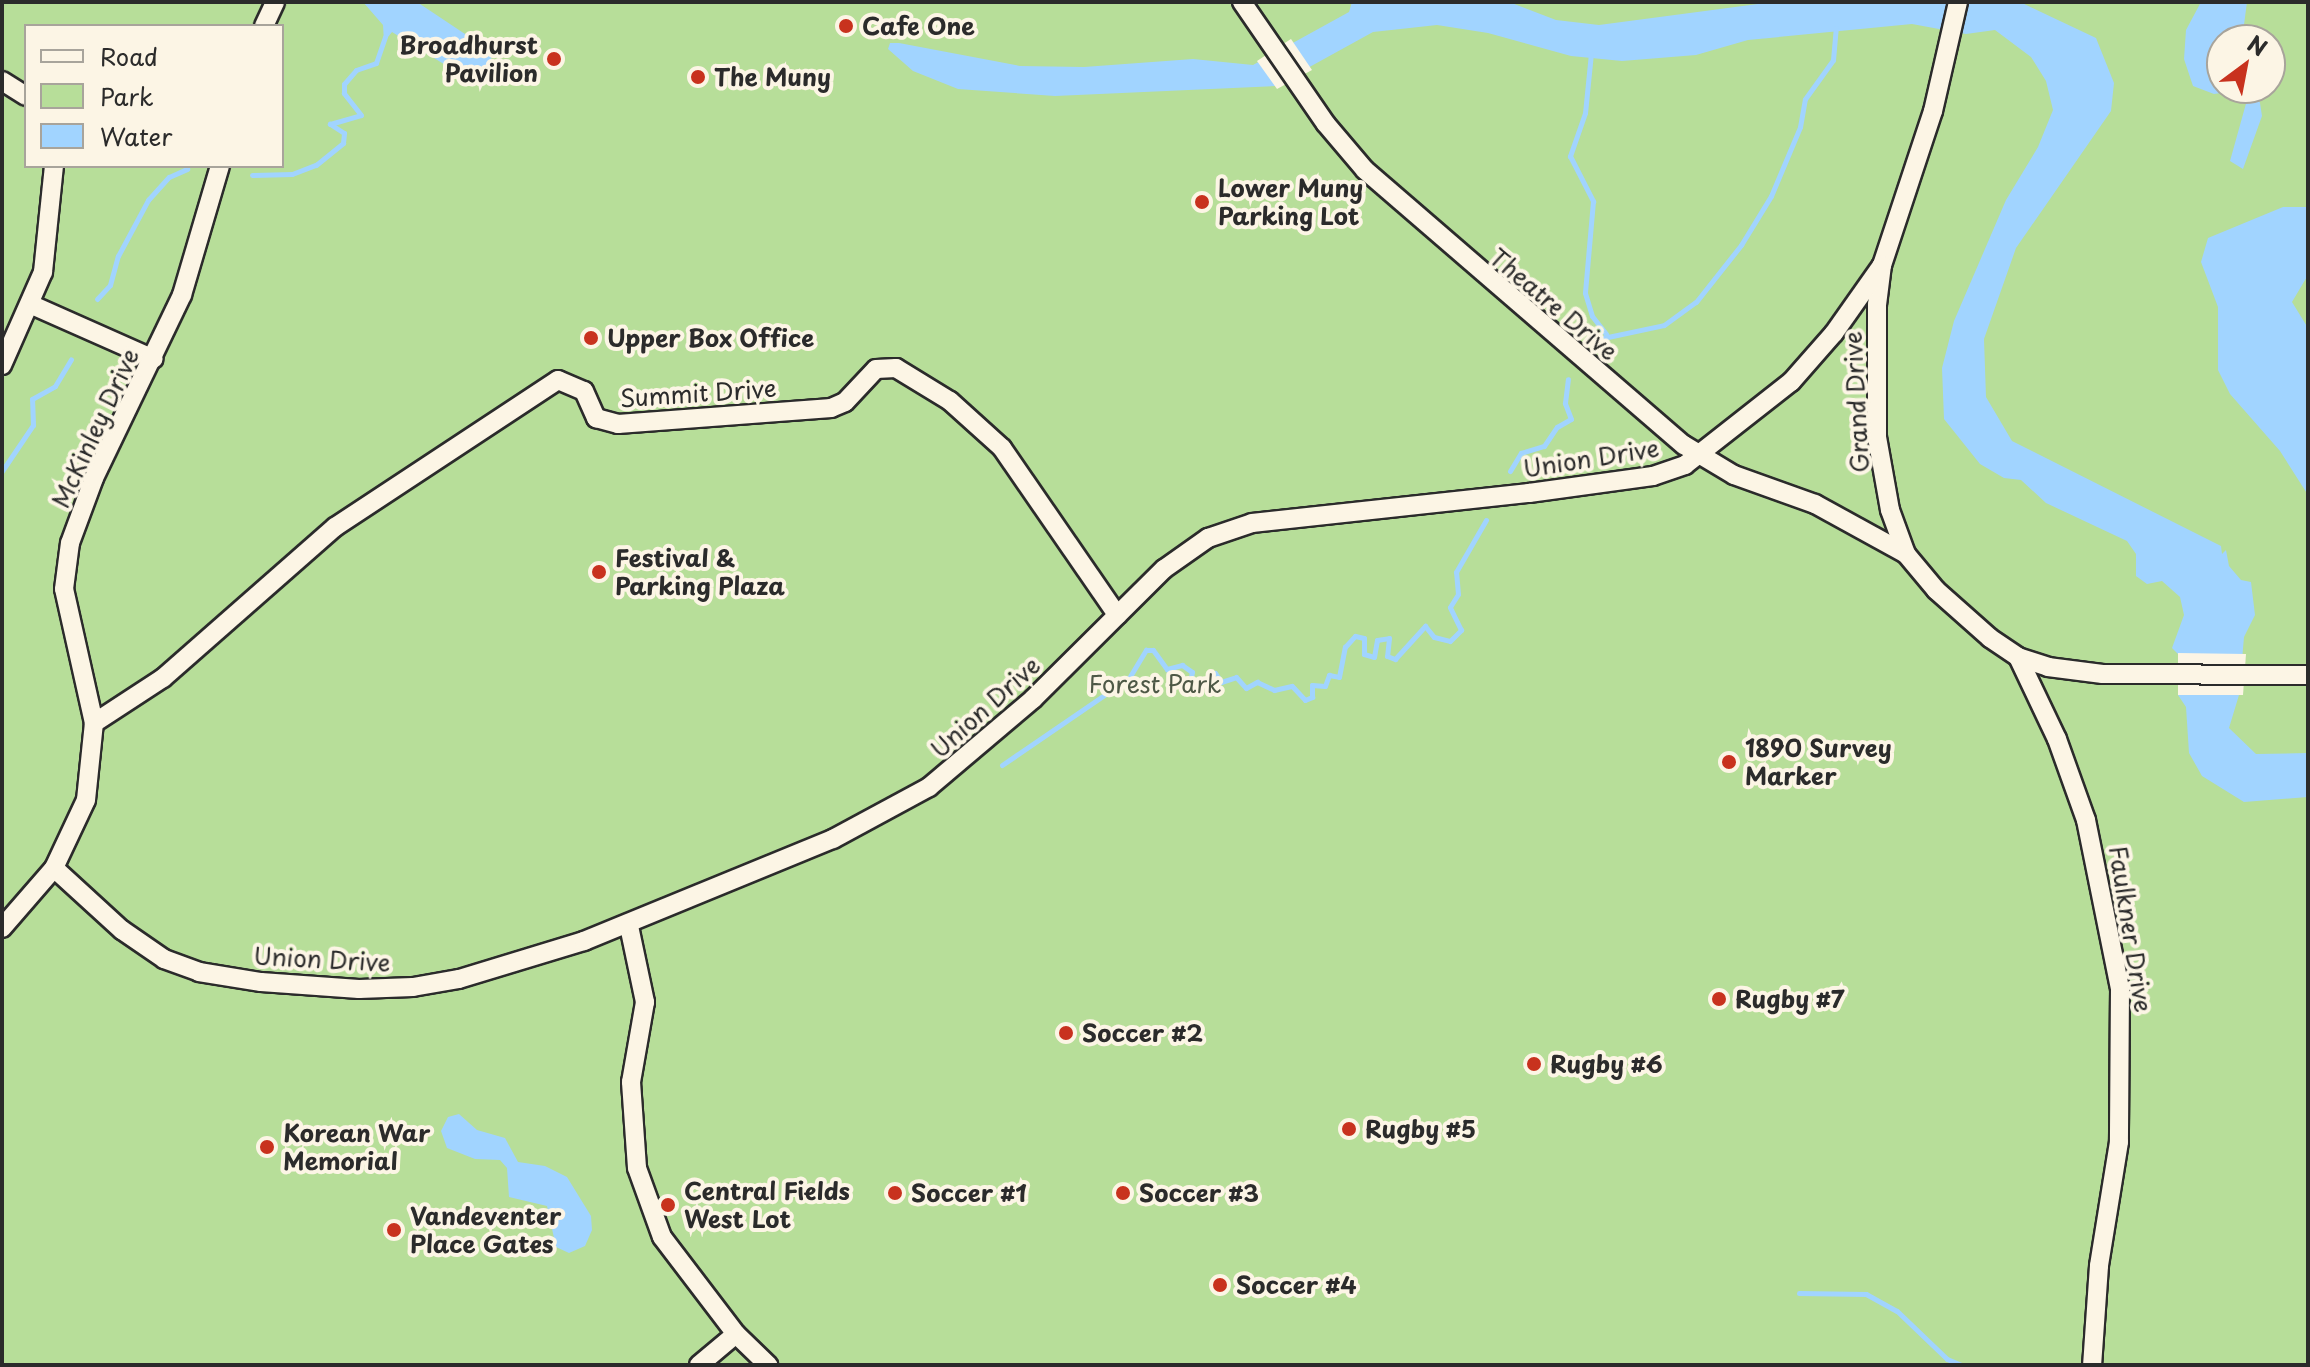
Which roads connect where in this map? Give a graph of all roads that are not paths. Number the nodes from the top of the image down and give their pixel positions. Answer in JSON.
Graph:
{"nodes":[{"id":1,"x":275,"y":2,"type":"edge"},
{"id":2,"x":1242,"y":2,"type":"edge"},
{"id":3,"x":1958,"y":2,"type":"edge"},
{"id":4,"x":265,"y":24,"type":"edge"},
{"id":5,"x":2,"y":81,"type":"edge"},
{"id":6,"x":24,"y":95,"type":"edge"},
{"id":7,"x":54,"y":168,"type":"edge"},
{"id":8,"x":219,"y":168,"type":"edge"},
{"id":9,"x":1882,"y":265,"type":"junction"},
{"id":10,"x":32,"y":305,"type":"junction"},
{"id":11,"x":154,"y":359,"type":"junction"},
{"id":12,"x":2,"y":365,"type":"edge"},
{"id":13,"x":1700,"y":457,"type":"junction"},
{"id":14,"x":1906,"y":554,"type":"junction"},
{"id":15,"x":1117,"y":615,"type":"junction"},
{"id":16,"x":2018,"y":657,"type":"junction"},
{"id":17,"x":2308,"y":675,"type":"edge"},
{"id":18,"x":94,"y":723,"type":"junction"},
{"id":19,"x":54,"y":868,"type":"junction"},
{"id":20,"x":629,"y":926,"type":"junction"},
{"id":21,"x":2,"y":928,"type":"edge"},
{"id":22,"x":736,"y":1334,"type":"junction"},
{"id":23,"x":699,"y":1365,"type":"edge"},
{"id":24,"x":768,"y":1365,"type":"edge"},
{"id":25,"x":2092,"y":1365,"type":"edge"}],
"edges":[{"from":1,"to":4,"type":"street"},
{"from":2,"to":13,"type":"street","name":"Theatre Drive"},
{"from":3,"to":9,"type":"street","name":"Grand Drive"},
{"from":5,"to":6,"type":"street"},
{"from":7,"to":10,"type":"street"},
{"from":8,"to":11,"type":"street","name":"McKinley Drive"},
{"from":9,"to":13,"type":"street","name":"Union Drive"},
{"from":9,"to":14,"type":"street","name":"Grand Drive"},
{"from":10,"to":11,"type":"street"},
{"from":10,"to":12,"type":"street"},
{"from":11,"to":18,"type":"street","name":"McKinley Drive"},
{"from":13,"to":14,"type":"street","name":"Theatre Drive"},
{"from":13,"to":15,"type":"street","name":"Union Drive"},
{"from":14,"to":16,"type":"street","name":"Grand Drive"},
{"from":15,"to":18,"type":"street","name":"Summit Drive"},
{"from":15,"to":20,"type":"street","name":"Union Drive"},
{"from":16,"to":17,"type":"street","name":"Grand Drive"},
{"from":16,"to":25,"type":"street","name":"Faulkner Drive"},
{"from":18,"to":19,"type":"street","name":"McKinley Drive"},
{"from":19,"to":20,"type":"street","name":"Union Drive"},
{"from":19,"to":21,"type":"street","name":"McKinley Drive"},
{"from":20,"to":22,"type":"street"},
{"from":22,"to":23,"type":"street"},
{"from":22,"to":24,"type":"street"}]}
